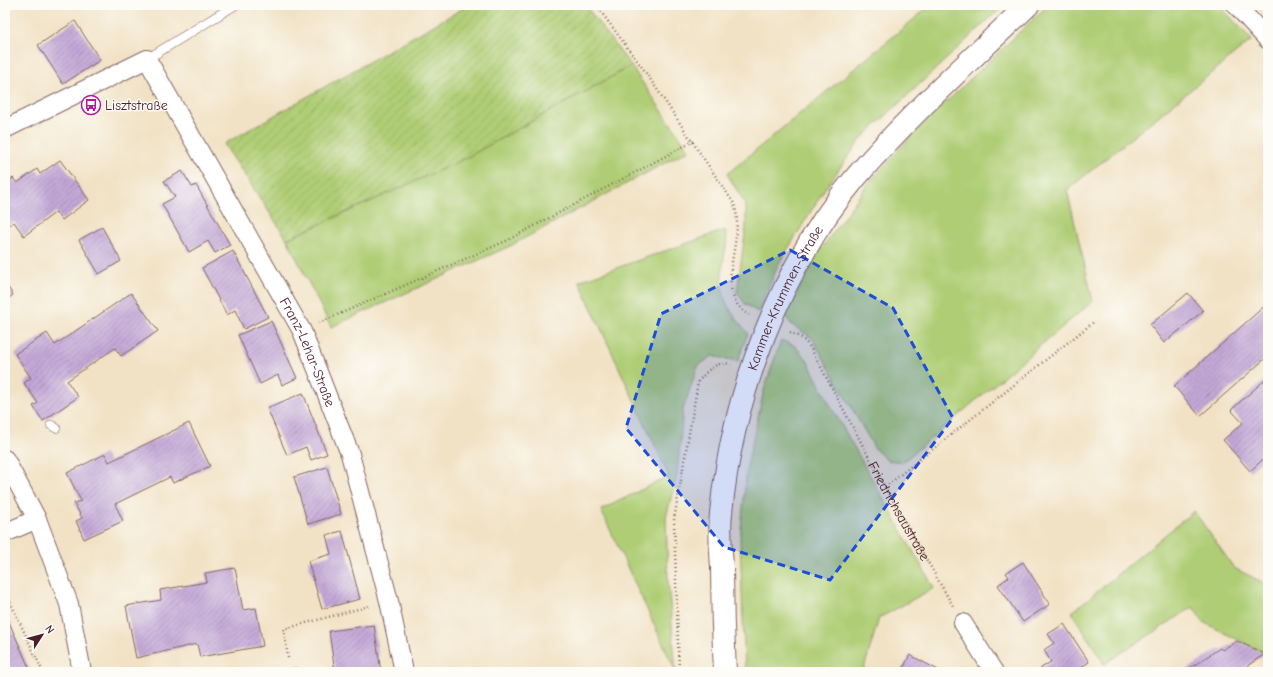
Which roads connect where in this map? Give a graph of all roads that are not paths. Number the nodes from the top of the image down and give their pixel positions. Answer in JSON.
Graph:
{"nodes":[{"id":1,"x":235,"y":5,"type":"edge"},
{"id":2,"x":1028,"y":5,"type":"edge"},
{"id":3,"x":1236,"y":5,"type":"edge"},
{"id":4,"x":1268,"y":40,"type":"edge"},
{"id":5,"x":148,"y":59,"type":"junction"},
{"id":6,"x":5,"y":129,"type":"edge"},
{"id":7,"x":5,"y":459,"type":"edge"},
{"id":8,"x":37,"y":520,"type":"junction"},
{"id":9,"x":5,"y":533,"type":"edge"},
{"id":10,"x":964,"y":623,"type":"road end"},
{"id":11,"x":82,"y":672,"type":"edge"},
{"id":12,"x":404,"y":672,"type":"edge"},
{"id":13,"x":725,"y":672,"type":"edge"},
{"id":14,"x":994,"y":672,"type":"edge"}],
"edges":[{"from":1,"to":5,"type":"lane"},
{"from":2,"to":13,"type":"street","name":"Kammer-Krummen-Straße"},
{"from":3,"to":4,"type":"street"},
{"from":5,"to":6,"type":"street"},
{"from":5,"to":12,"type":"street","name":"Franz-Lehar-Straße"},
{"from":7,"to":8,"type":"street"},
{"from":8,"to":9,"type":"street"},
{"from":8,"to":11,"type":"street"},
{"from":10,"to":14,"type":"street"}]}
